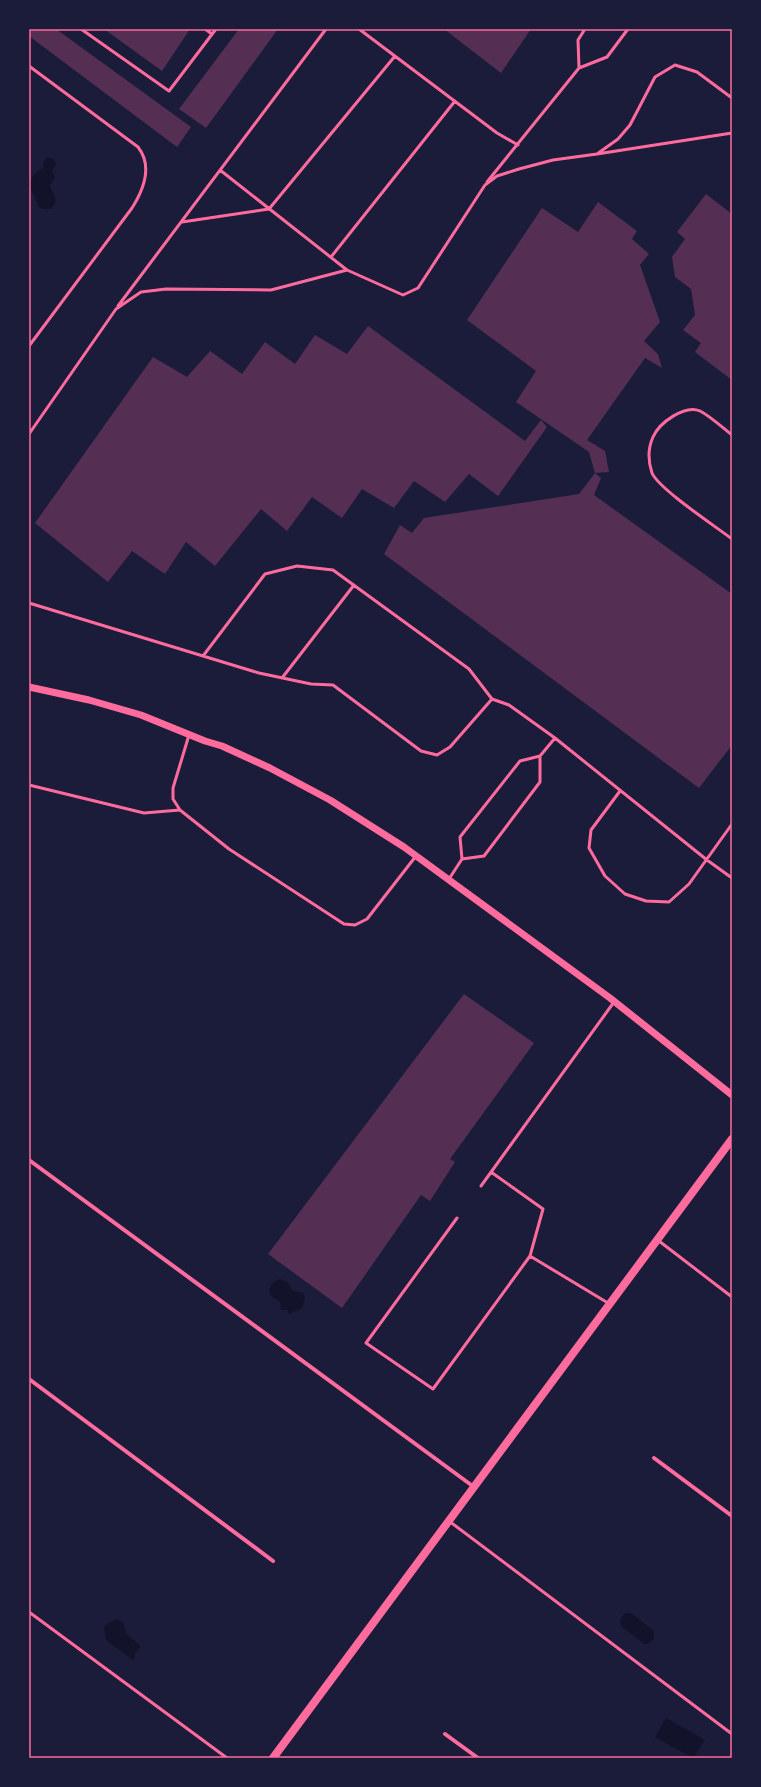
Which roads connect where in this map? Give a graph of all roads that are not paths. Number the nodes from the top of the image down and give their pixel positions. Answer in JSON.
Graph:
{"nodes":[{"id":1,"x":81,"y":29,"type":"edge"},
{"id":2,"x":205,"y":29,"type":"edge"},
{"id":3,"x":216,"y":29,"type":"edge"},
{"id":4,"x":326,"y":29,"type":"edge"},
{"id":5,"x":359,"y":29,"type":"edge"},
{"id":6,"x":586,"y":29,"type":"edge"},
{"id":7,"x":628,"y":29,"type":"edge"},
{"id":8,"x":212,"y":34,"type":"junction"},
{"id":9,"x":395,"y":56,"type":"junction"},
{"id":10,"x":29,"y":66,"type":"edge"},
{"id":11,"x":579,"y":68,"type":"junction"},
{"id":12,"x":732,"y":98,"type":"edge"},
{"id":13,"x":455,"y":102,"type":"junction"},
{"id":14,"x":732,"y":133,"type":"edge"},
{"id":15,"x":518,"y":145,"type":"junction"},
{"id":16,"x":597,"y":154,"type":"junction"},
{"id":17,"x":220,"y":170,"type":"junction"},
{"id":18,"x":484,"y":185,"type":"junction"},
{"id":19,"x":269,"y":209,"type":"junction"},
{"id":20,"x":181,"y":222,"type":"junction"},
{"id":21,"x":331,"y":257,"type":"junction"},
{"id":22,"x":347,"y":270,"type":"junction"},
{"id":23,"x":116,"y":309,"type":"junction"},
{"id":24,"x":29,"y":346,"type":"edge"},
{"id":25,"x":29,"y":434,"type":"edge"},
{"id":26,"x":732,"y":435,"type":"edge"},
{"id":27,"x":732,"y":539,"type":"edge"},
{"id":28,"x":354,"y":585,"type":"junction"},
{"id":29,"x":29,"y":603,"type":"edge"},
{"id":30,"x":203,"y":656,"type":"junction"},
{"id":31,"x":282,"y":678,"type":"junction"},
{"id":32,"x":29,"y":687,"type":"edge"},
{"id":33,"x":492,"y":699,"type":"junction"},
{"id":34,"x":189,"y":735,"type":"junction"},
{"id":35,"x":555,"y":738,"type":"junction"},
{"id":36,"x":540,"y":756,"type":"junction"},
{"id":37,"x":29,"y":785,"type":"edge"},
{"id":38,"x":620,"y":790,"type":"junction"},
{"id":39,"x":180,"y":810,"type":"junction"},
{"id":40,"x":732,"y":824,"type":"edge"},
{"id":41,"x":416,"y":856,"type":"junction"},
{"id":42,"x":462,"y":859,"type":"junction"},
{"id":43,"x":707,"y":860,"type":"junction"},
{"id":44,"x":732,"y":878,"type":"edge"},
{"id":45,"x":448,"y":880,"type":"junction"},
{"id":46,"x":614,"y":1002,"type":"junction"},
{"id":47,"x":732,"y":1095,"type":"edge"},
{"id":48,"x":732,"y":1139,"type":"edge"},
{"id":49,"x":29,"y":1160,"type":"edge"},
{"id":50,"x":491,"y":1172,"type":"junction"},
{"id":51,"x":481,"y":1186,"type":"dead end"},
{"id":52,"x":457,"y":1218,"type":"dead end"},
{"id":53,"x":657,"y":1240,"type":"junction"},
{"id":54,"x":530,"y":1256,"type":"junction"},
{"id":55,"x":732,"y":1297,"type":"edge"},
{"id":56,"x":610,"y":1304,"type":"junction"},
{"id":57,"x":29,"y":1379,"type":"edge"},
{"id":58,"x":654,"y":1458,"type":"dead end"},
{"id":59,"x":474,"y":1487,"type":"junction"},
{"id":60,"x":732,"y":1516,"type":"edge"},
{"id":61,"x":448,"y":1521,"type":"junction"},
{"id":62,"x":273,"y":1561,"type":"dead end"},
{"id":63,"x":29,"y":1612,"type":"edge"},
{"id":64,"x":446,"y":1734,"type":"dead end"},
{"id":65,"x":732,"y":1734,"type":"edge"},
{"id":66,"x":227,"y":1758,"type":"edge"},
{"id":67,"x":273,"y":1758,"type":"edge"},
{"id":68,"x":478,"y":1758,"type":"edge"}],
"edges":[{"from":1,"to":8,"type":"lane"},
{"from":2,"to":8,"type":"lane"},
{"from":3,"to":8,"type":"lane"},
{"from":4,"to":17,"type":"lane"},
{"from":5,"to":9,"type":"lane"},
{"from":6,"to":11,"type":"lane"},
{"from":7,"to":11,"type":"lane"},
{"from":9,"to":13,"type":"lane"},
{"from":9,"to":19,"type":"lane"},
{"from":10,"to":24,"type":"lane"},
{"from":11,"to":15,"type":"lane"},
{"from":12,"to":16,"type":"lane"},
{"from":13,"to":15,"type":"lane"},
{"from":13,"to":21,"type":"lane"},
{"from":14,"to":16,"type":"lane"},
{"from":15,"to":18,"type":"lane"},
{"from":16,"to":18,"type":"lane"},
{"from":17,"to":19,"type":"lane"},
{"from":17,"to":20,"type":"lane"},
{"from":18,"to":22,"type":"lane"},
{"from":19,"to":20,"type":"lane"},
{"from":19,"to":21,"type":"lane"},
{"from":20,"to":23,"type":"lane"},
{"from":21,"to":22,"type":"lane"},
{"from":22,"to":23,"type":"lane"},
{"from":23,"to":25,"type":"lane"},
{"from":26,"to":27,"type":"lane"},
{"from":28,"to":30,"type":"lane"},
{"from":28,"to":31,"type":"lane"},
{"from":28,"to":33,"type":"lane"},
{"from":29,"to":30,"type":"lane"},
{"from":30,"to":31,"type":"lane"},
{"from":31,"to":33,"type":"lane"},
{"from":32,"to":34,"type":"street"},
{"from":33,"to":35,"type":"lane"},
{"from":34,"to":39,"type":"lane"},
{"from":34,"to":41,"type":"street"},
{"from":35,"to":36,"type":"lane"},
{"from":35,"to":38,"type":"lane"},
{"from":36,"to":42,"type":"lane"},
{"from":36,"to":42,"type":"lane"},
{"from":37,"to":39,"type":"lane"},
{"from":38,"to":43,"type":"lane"},
{"from":38,"to":43,"type":"lane"},
{"from":39,"to":41,"type":"lane"},
{"from":40,"to":43,"type":"lane"},
{"from":41,"to":45,"type":"street"},
{"from":42,"to":45,"type":"lane"},
{"from":43,"to":44,"type":"lane"},
{"from":45,"to":46,"type":"street"},
{"from":46,"to":47,"type":"street"},
{"from":46,"to":50,"type":"lane"},
{"from":48,"to":53,"type":"main road"},
{"from":49,"to":59,"type":"street"},
{"from":50,"to":51,"type":"lane"},
{"from":50,"to":54,"type":"lane"},
{"from":52,"to":54,"type":"lane"},
{"from":53,"to":55,"type":"lane"},
{"from":53,"to":56,"type":"main road"},
{"from":54,"to":56,"type":"lane"},
{"from":56,"to":59,"type":"main road"},
{"from":57,"to":62,"type":"street"},
{"from":58,"to":60,"type":"street"},
{"from":59,"to":61,"type":"main road"},
{"from":61,"to":65,"type":"lane"},
{"from":61,"to":67,"type":"main road"},
{"from":63,"to":66,"type":"lane"},
{"from":64,"to":68,"type":"street"}]}
